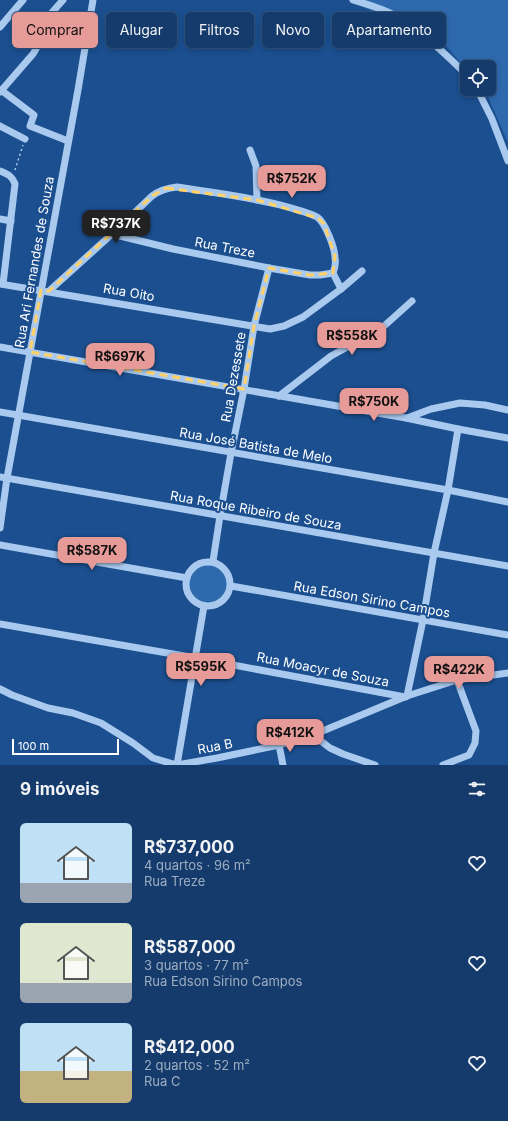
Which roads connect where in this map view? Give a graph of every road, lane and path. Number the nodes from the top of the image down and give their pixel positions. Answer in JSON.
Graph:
{"nodes":[{"id":1,"x":23,"y":0,"type":"edge"},
{"id":2,"x":63,"y":0,"type":"edge"},
{"id":3,"x":93,"y":0,"type":"edge"},
{"id":4,"x":353,"y":0,"type":"edge"},
{"id":5,"x":0,"y":26,"type":"edge"},
{"id":6,"x":460,"y":69,"type":"edge"},
{"id":7,"x":1,"y":91,"type":"edge"},
{"id":8,"x":480,"y":96,"type":"edge"},
{"id":9,"x":0,"y":126,"type":"edge"},
{"id":10,"x":25,"y":139,"type":"joint"},
{"id":11,"x":68,"y":141,"type":"junction"},
{"id":12,"x":250,"y":150,"type":"dead end"},
{"id":13,"x":508,"y":161,"type":"edge"},
{"id":14,"x":0,"y":171,"type":"edge"},
{"id":15,"x":13,"y":178,"type":"junction"},
{"id":16,"x":257,"y":200,"type":"junction"},
{"id":17,"x":0,"y":219,"type":"edge"},
{"id":18,"x":11,"y":221,"type":"junction"},
{"id":19,"x":112,"y":234,"type":"junction"},
{"id":20,"x":269,"y":268,"type":"junction"},
{"id":21,"x":362,"y":271,"type":"dead end"},
{"id":22,"x":333,"y":273,"type":"junction"},
{"id":23,"x":2,"y":284,"type":"edge"},
{"id":24,"x":341,"y":289,"type":"junction"},
{"id":25,"x":41,"y":290,"type":"junction"},
{"id":26,"x":49,"y":291,"type":"junction"},
{"id":27,"x":412,"y":301,"type":"dead end"},
{"id":28,"x":254,"y":326,"type":"junction"},
{"id":29,"x":0,"y":347,"type":"edge"},
{"id":30,"x":30,"y":352,"type":"junction"},
{"id":31,"x":244,"y":389,"type":"junction"},
{"id":32,"x":279,"y":396,"type":"junction"},
{"id":33,"x":508,"y":410,"type":"edge"},
{"id":34,"x":0,"y":412,"type":"edge"},
{"id":35,"x":20,"y":414,"type":"junction"},
{"id":36,"x":406,"y":418,"type":"junction"},
{"id":37,"x":458,"y":429,"type":"junction"},
{"id":38,"x":508,"y":438,"type":"edge"},
{"id":39,"x":231,"y":453,"type":"junction"},
{"id":40,"x":4,"y":478,"type":"edge"},
{"id":41,"x":448,"y":490,"type":"junction"},
{"id":42,"x":508,"y":502,"type":"edge"},
{"id":43,"x":220,"y":516,"type":"junction"},
{"id":44,"x":0,"y":528,"type":"edge"},
{"id":45,"x":0,"y":545,"type":"edge"},
{"id":46,"x":434,"y":553,"type":"junction"},
{"id":47,"x":213,"y":561,"type":"junction"},
{"id":48,"x":508,"y":566,"type":"edge"},
{"id":49,"x":186,"y":578,"type":"junction"},
{"id":50,"x":231,"y":586,"type":"junction"},
{"id":51,"x":204,"y":606,"type":"junction"},
{"id":52,"x":423,"y":620,"type":"junction"},
{"id":53,"x":0,"y":624,"type":"edge"},
{"id":54,"x":508,"y":635,"type":"edge"},
{"id":55,"x":196,"y":658,"type":"junction"},
{"id":56,"x":508,"y":673,"type":"edge"},
{"id":57,"x":457,"y":680,"type":"junction"},
{"id":58,"x":0,"y":689,"type":"edge"},
{"id":59,"x":406,"y":696,"type":"junction"},
{"id":60,"x":314,"y":735,"type":"junction"},
{"id":61,"x":279,"y":745,"type":"junction"},
{"id":62,"x":177,"y":765,"type":"edge"},
{"id":63,"x":283,"y":765,"type":"edge"},
{"id":64,"x":375,"y":765,"type":"edge"},
{"id":65,"x":443,"y":765,"type":"edge"}],
"edges":[{"from":1,"to":5,"type":"street"},
{"from":2,"to":7,"type":"street"},
{"from":3,"to":11,"type":"street","name":"Rua Ari Fernandes de Souza"},
{"from":4,"to":6,"type":"street"},
{"from":7,"to":11,"type":"street"},
{"from":8,"to":13,"type":"street"},
{"from":9,"to":10,"type":"street"},
{"from":10,"to":15,"type":"path"},
{"from":11,"to":25,"type":"street","name":"Rua Ari Fernandes de Souza"},
{"from":12,"to":16,"type":"street"},
{"from":14,"to":15,"type":"street"},
{"from":15,"to":18,"type":"street"},
{"from":16,"to":19,"type":"street"},
{"from":16,"to":22,"type":"street"},
{"from":17,"to":18,"type":"street"},
{"from":18,"to":23,"type":"street"},
{"from":19,"to":20,"type":"street","name":"Rua Treze"},
{"from":19,"to":26,"type":"street"},
{"from":20,"to":22,"type":"street","name":"Rua Treze"},
{"from":20,"to":28,"type":"street","name":"Rua Dezessete"},
{"from":21,"to":24,"type":"street","name":"Rua Oito"},
{"from":22,"to":24,"type":"street"},
{"from":23,"to":25,"type":"street","name":"Rua Oito"},
{"from":24,"to":28,"type":"street","name":"Rua Oito"},
{"from":25,"to":26,"type":"street","name":"Rua Oito"},
{"from":25,"to":30,"type":"street","name":"Rua Ari Fernandes de Souza"},
{"from":26,"to":28,"type":"street","name":"Rua Oito"},
{"from":27,"to":32,"type":"street"},
{"from":28,"to":31,"type":"street","name":"Rua Dezessete"},
{"from":29,"to":30,"type":"street"},
{"from":30,"to":31,"type":"street"},
{"from":30,"to":35,"type":"street","name":"Rua Ari Fernandes de Souza"},
{"from":31,"to":32,"type":"street"},
{"from":31,"to":39,"type":"street","name":"Rua Dezessete"},
{"from":32,"to":36,"type":"street"},
{"from":33,"to":36,"type":"street"},
{"from":34,"to":35,"type":"street","name":"Rua José Batista de Melo"},
{"from":35,"to":39,"type":"street","name":"Rua José Batista de Melo"},
{"from":35,"to":40,"type":"street","name":"Rua Ari Fernandes de Souza"},
{"from":36,"to":37,"type":"street"},
{"from":37,"to":38,"type":"street"},
{"from":37,"to":41,"type":"street"},
{"from":39,"to":41,"type":"street","name":"Rua José Batista de Melo"},
{"from":39,"to":43,"type":"street","name":"Rua Dezessete"},
{"from":40,"to":43,"type":"street","name":"Rua Roque Ribeiro de Souza"},
{"from":40,"to":44,"type":"street","name":"Rua Ari Fernandes de Souza"},
{"from":41,"to":42,"type":"street","name":"Rua José Batista de Melo"},
{"from":41,"to":46,"type":"street"},
{"from":43,"to":46,"type":"street","name":"Rua Roque Ribeiro de Souza"},
{"from":43,"to":47,"type":"street","name":"Rua Dezessete"},
{"from":45,"to":49,"type":"street"},
{"from":46,"to":48,"type":"street","name":"Rua Roque Ribeiro de Souza"},
{"from":46,"to":52,"type":"street"},
{"from":47,"to":49,"type":"street"},
{"from":47,"to":50,"type":"street"},
{"from":49,"to":51,"type":"street"},
{"from":50,"to":51,"type":"street"},
{"from":50,"to":52,"type":"street","name":"Rua Edson Sirino Campos"},
{"from":51,"to":55,"type":"street"},
{"from":52,"to":54,"type":"street","name":"Rua Edson Sirino Campos"},
{"from":52,"to":59,"type":"street"},
{"from":53,"to":55,"type":"street","name":"Rua Moacyr de Souza"},
{"from":55,"to":59,"type":"street","name":"Rua Moacyr de Souza"},
{"from":55,"to":62,"type":"street"},
{"from":56,"to":57,"type":"street","name":"Rua B"},
{"from":57,"to":59,"type":"street","name":"Rua B"},
{"from":57,"to":65,"type":"street"},
{"from":58,"to":62,"type":"street","name":"Rua B"},
{"from":59,"to":60,"type":"street","name":"Rua B"},
{"from":60,"to":61,"type":"street","name":"Rua B"},
{"from":60,"to":64,"type":"street"},
{"from":61,"to":62,"type":"street","name":"Rua B"},
{"from":61,"to":63,"type":"street"}]}
